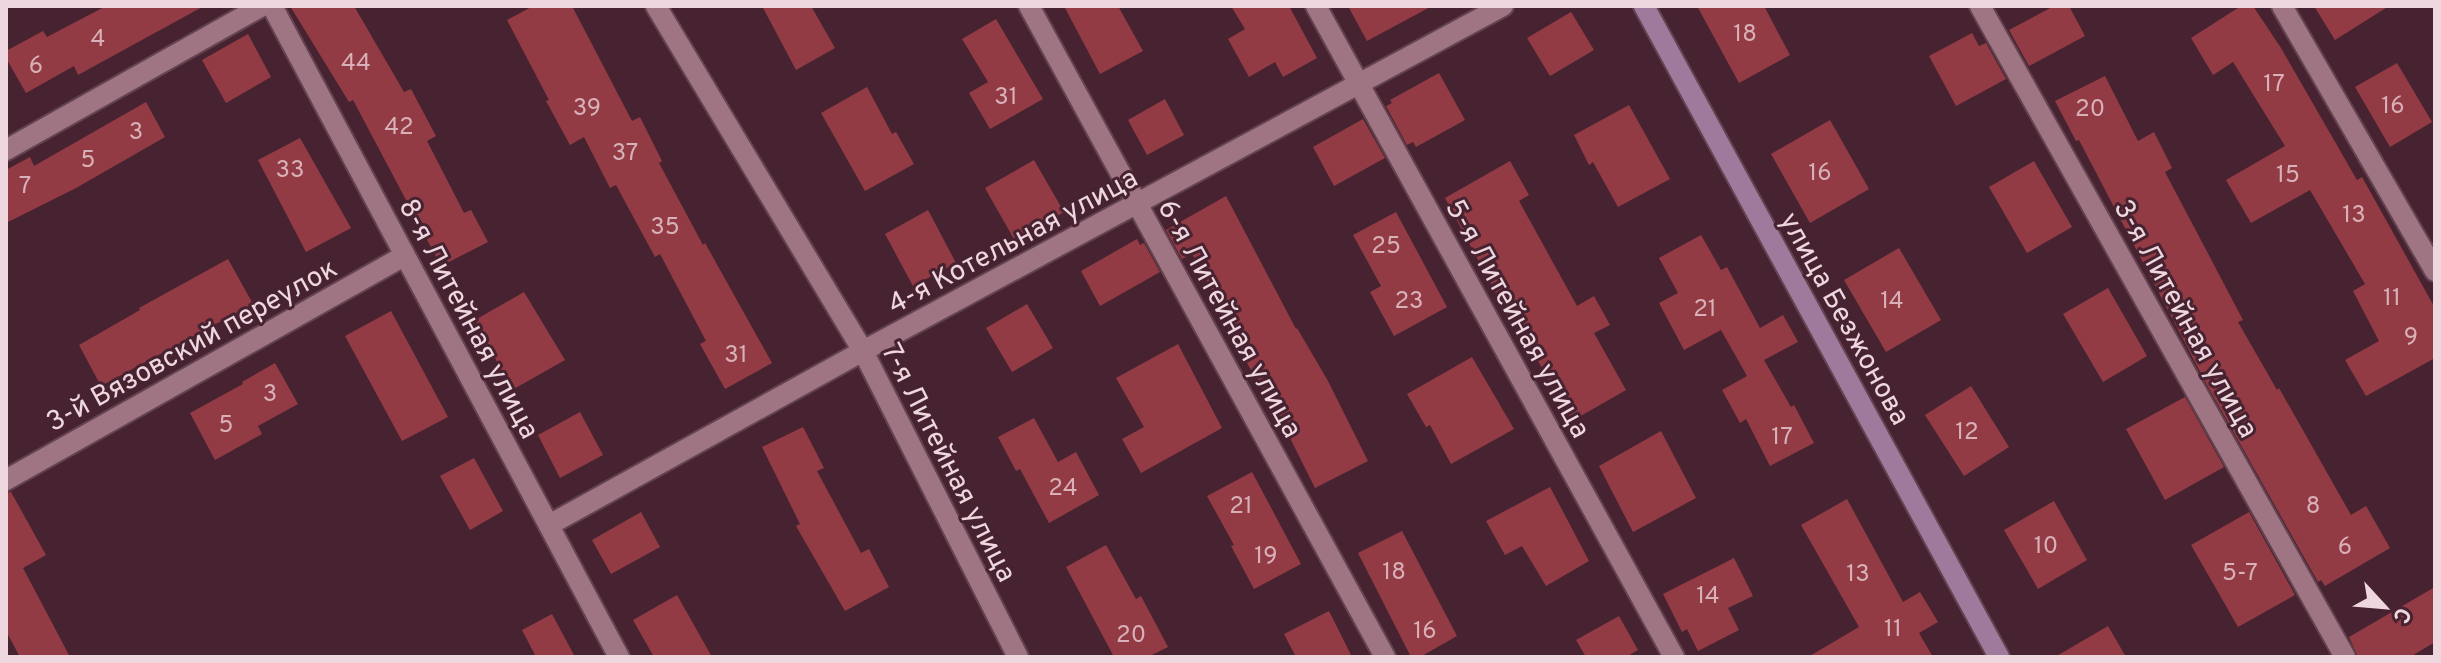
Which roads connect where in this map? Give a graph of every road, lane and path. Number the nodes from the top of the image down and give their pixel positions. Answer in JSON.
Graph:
{"nodes":[{"id":1,"x":262,"y":6,"type":"edge"},
{"id":2,"x":272,"y":6,"type":"edge"},
{"id":3,"x":656,"y":6,"type":"edge"},
{"id":4,"x":1029,"y":6,"type":"edge"},
{"id":5,"x":1316,"y":6,"type":"edge"},
{"id":6,"x":1503,"y":6,"type":"edge"},
{"id":7,"x":1644,"y":6,"type":"edge"},
{"id":8,"x":1980,"y":6,"type":"edge"},
{"id":9,"x":2282,"y":6,"type":"edge"},
{"id":10,"x":1359,"y":85,"type":"junction"},
{"id":11,"x":6,"y":150,"type":"edge"},
{"id":12,"x":1137,"y":205,"type":"junction"},
{"id":13,"x":404,"y":256,"type":"junction"},
{"id":14,"x":2435,"y":271,"type":"edge"},
{"id":15,"x":863,"y":351,"type":"junction"},
{"id":16,"x":6,"y":480,"type":"edge"},
{"id":17,"x":549,"y":525,"type":"junction"},
{"id":18,"x":619,"y":657,"type":"edge"},
{"id":19,"x":1018,"y":657,"type":"edge"},
{"id":20,"x":1385,"y":657,"type":"edge"},
{"id":21,"x":1674,"y":657,"type":"edge"},
{"id":22,"x":1999,"y":657,"type":"edge"},
{"id":23,"x":2345,"y":657,"type":"edge"}],
"edges":[{"from":1,"to":11,"type":"street"},
{"from":2,"to":13,"type":"street","name":"8-я Литейная улица"},
{"from":3,"to":15,"type":"street","name":"7-я Литейная улица"},
{"from":4,"to":12,"type":"street","name":"6-я Литейная улица"},
{"from":5,"to":10,"type":"street","name":"5-я Литейная улица"},
{"from":6,"to":10,"type":"street","name":"4-я Котельная улица"},
{"from":7,"to":22,"type":"street","name":"улица Безжонова"},
{"from":8,"to":23,"type":"street","name":"3-я Литейная улица"},
{"from":9,"to":14,"type":"street"},
{"from":10,"to":12,"type":"street","name":"4-я Котельная улица"},
{"from":10,"to":21,"type":"street","name":"5-я Литейная улица"},
{"from":12,"to":15,"type":"street","name":"4-я Котельная улица"},
{"from":12,"to":20,"type":"street","name":"6-я Литейная улица"},
{"from":13,"to":16,"type":"street","name":"3-й Вязовский переулок"},
{"from":13,"to":17,"type":"street","name":"8-я Литейная улица"},
{"from":15,"to":17,"type":"street","name":"4-я Котельная улица"},
{"from":15,"to":19,"type":"street","name":"7-я Литейная улица"},
{"from":17,"to":18,"type":"street","name":"8-я Литейная улица"}]}
